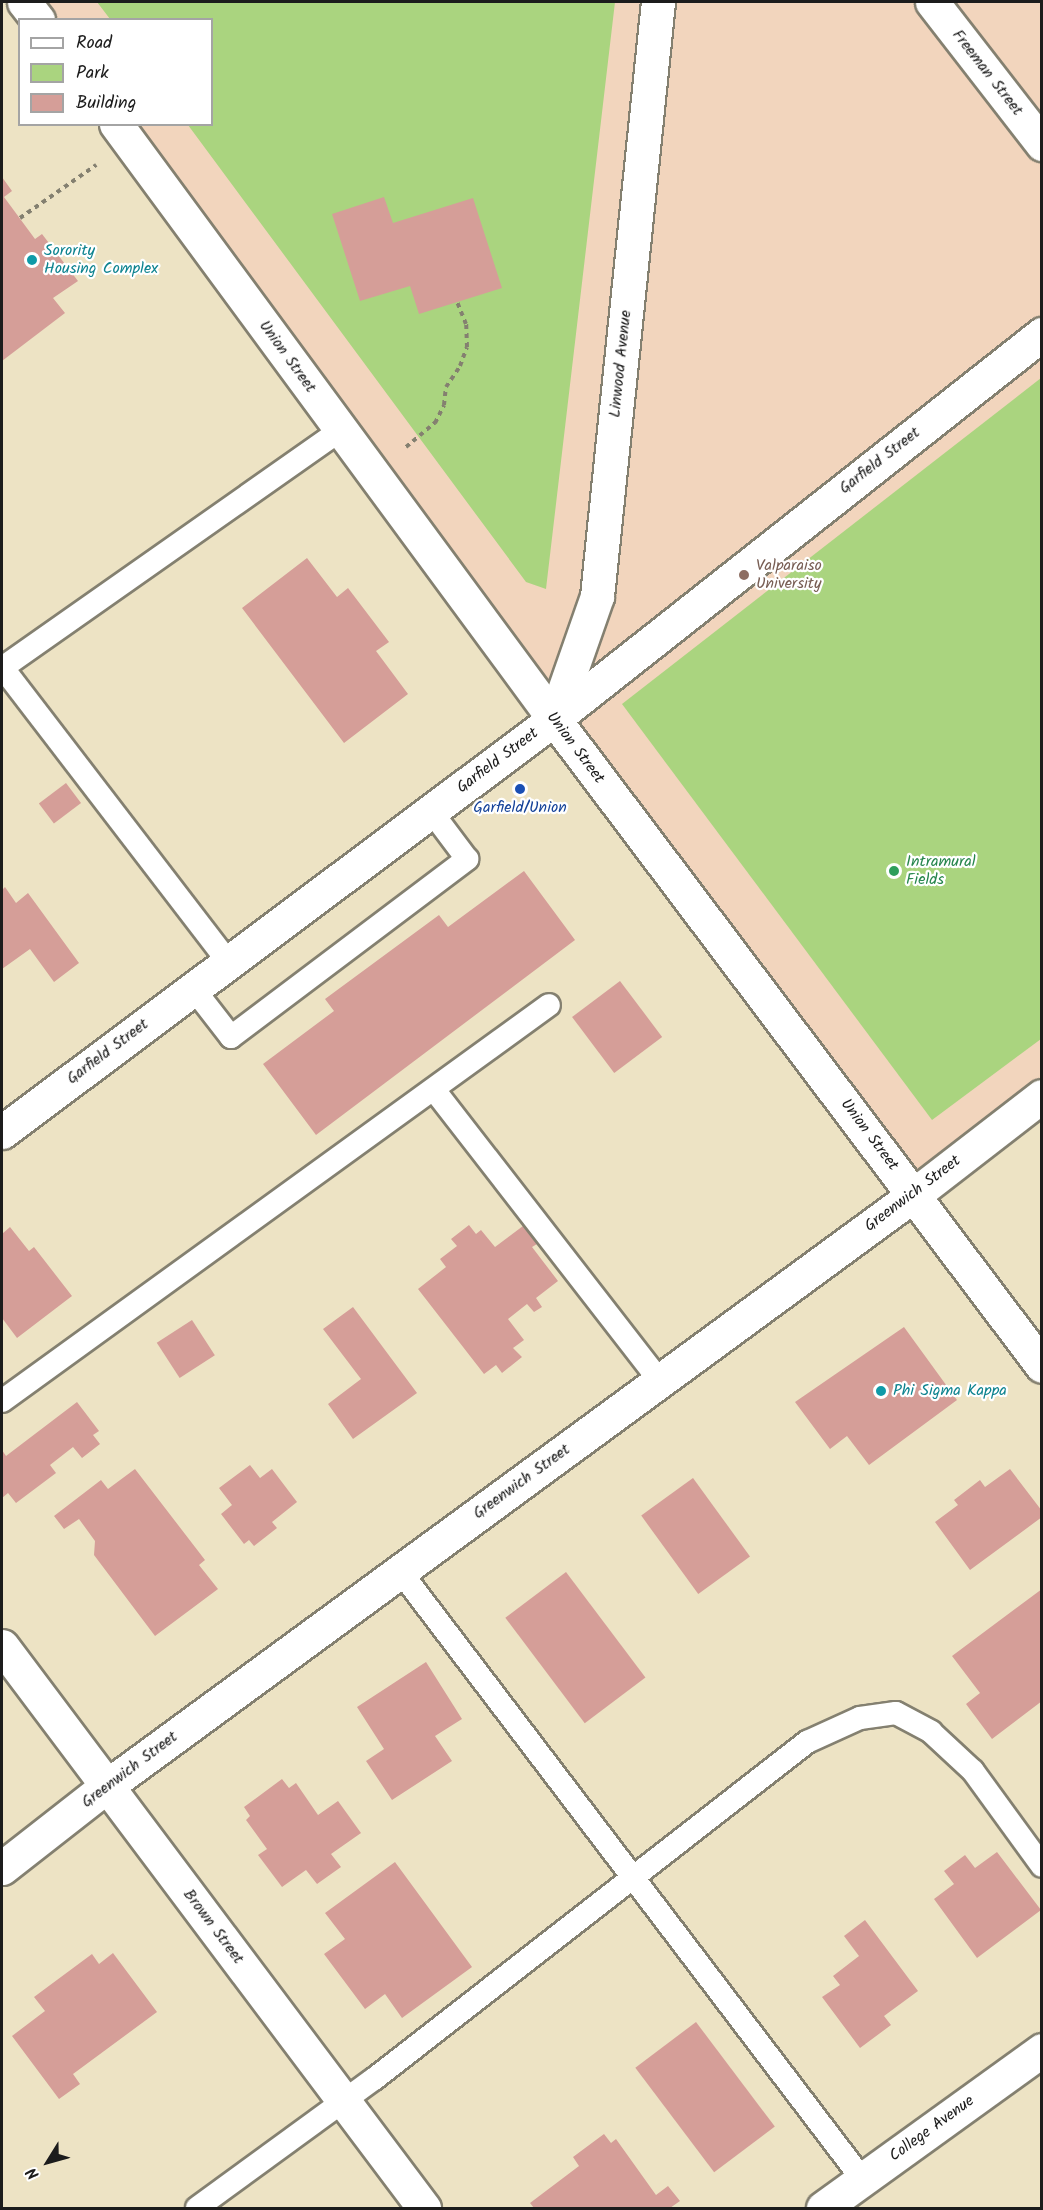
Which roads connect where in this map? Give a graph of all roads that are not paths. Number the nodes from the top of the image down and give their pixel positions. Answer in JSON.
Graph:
{"nodes":[{"id":1,"x":24,"y":2,"type":"edge"},
{"id":2,"x":658,"y":2,"type":"edge"},
{"id":3,"x":932,"y":2,"type":"edge"},
{"id":4,"x":36,"y":18,"type":"edge"},
{"id":5,"x":121,"y":132,"type":"edge"},
{"id":6,"x":1041,"y":144,"type":"edge"},
{"id":7,"x":1041,"y":334,"type":"edge"},
{"id":8,"x":340,"y":430,"type":"junction"},
{"id":9,"x":2,"y":668,"type":"edge"},
{"id":10,"x":554,"y":719,"type":"junction"},
{"id":11,"x":431,"y":811,"type":"junction"},
{"id":12,"x":228,"y":962,"type":"junction"},
{"id":13,"x":194,"y":988,"type":"junction"},
{"id":14,"x":549,"y":1005,"type":"dead end"},
{"id":15,"x":435,"y":1090,"type":"junction"},
{"id":16,"x":1041,"y":1096,"type":"edge"},
{"id":17,"x":2,"y":1132,"type":"edge"},
{"id":18,"x":915,"y":1194,"type":"junction"},
{"id":19,"x":1041,"y":1366,"type":"edge"},
{"id":20,"x":660,"y":1381,"type":"junction"},
{"id":21,"x":2,"y":1401,"type":"edge"},
{"id":22,"x":400,"y":1571,"type":"junction"},
{"id":23,"x":2,"y":1646,"type":"edge"},
{"id":24,"x":107,"y":1786,"type":"junction"},
{"id":25,"x":1041,"y":1866,"type":"edge"},
{"id":26,"x":2,"y":1868,"type":"edge"},
{"id":27,"x":633,"y":1877,"type":"junction"},
{"id":28,"x":1041,"y":2050,"type":"edge"},
{"id":29,"x":344,"y":2102,"type":"junction"},
{"id":30,"x":863,"y":2180,"type":"junction"},
{"id":31,"x":197,"y":2208,"type":"edge"},
{"id":32,"x":424,"y":2208,"type":"edge"},
{"id":33,"x":823,"y":2208,"type":"edge"}],
"edges":[{"from":1,"to":4,"type":"street"},
{"from":2,"to":10,"type":"street","name":"Linwood Avenue"},
{"from":3,"to":6,"type":"street","name":"Freeman Street"},
{"from":5,"to":8,"type":"street","name":"Union Street"},
{"from":7,"to":10,"type":"street","name":"Garfield Street"},
{"from":8,"to":9,"type":"lane"},
{"from":8,"to":10,"type":"street","name":"Union Street"},
{"from":9,"to":12,"type":"lane"},
{"from":10,"to":11,"type":"street","name":"Garfield Street"},
{"from":10,"to":18,"type":"street","name":"Union Street"},
{"from":11,"to":12,"type":"street","name":"Garfield Street"},
{"from":11,"to":13,"type":"lane"},
{"from":12,"to":13,"type":"street","name":"Garfield Street"},
{"from":13,"to":17,"type":"street","name":"Garfield Street"},
{"from":14,"to":15,"type":"lane"},
{"from":15,"to":20,"type":"lane"},
{"from":15,"to":21,"type":"lane"},
{"from":16,"to":18,"type":"street","name":"Greenwich Street"},
{"from":18,"to":19,"type":"street","name":"Union Street"},
{"from":18,"to":20,"type":"street","name":"Greenwich Street"},
{"from":20,"to":22,"type":"street","name":"Greenwich Street"},
{"from":22,"to":24,"type":"street","name":"Greenwich Street"},
{"from":22,"to":27,"type":"lane"},
{"from":23,"to":24,"type":"street","name":"Brown Street"},
{"from":24,"to":26,"type":"street","name":"Greenwich Street"},
{"from":24,"to":29,"type":"street","name":"Brown Street"},
{"from":25,"to":27,"type":"lane"},
{"from":27,"to":29,"type":"lane"},
{"from":27,"to":30,"type":"lane"},
{"from":28,"to":30,"type":"street","name":"College Avenue"},
{"from":29,"to":31,"type":"lane"},
{"from":29,"to":32,"type":"street","name":"Brown Street"},
{"from":30,"to":33,"type":"street","name":"College Avenue"}]}
